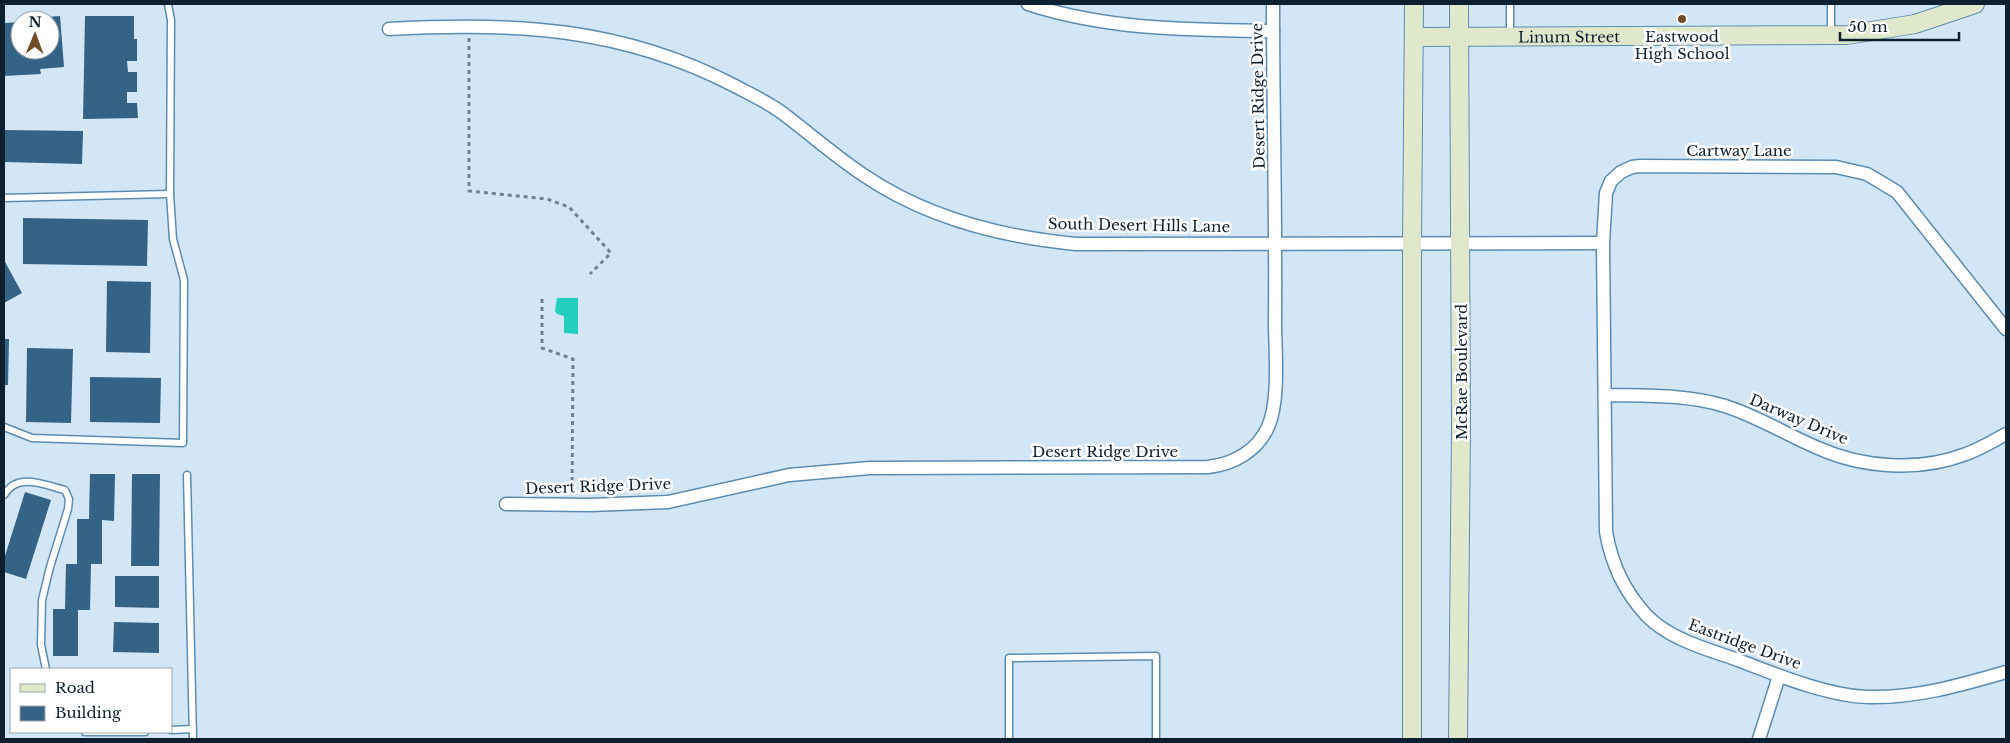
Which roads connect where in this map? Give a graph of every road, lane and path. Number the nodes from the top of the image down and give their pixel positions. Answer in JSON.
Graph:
{"nodes":[{"id":1,"x":168,"y":4,"type":"edge"},
{"id":2,"x":1028,"y":4,"type":"edge"},
{"id":3,"x":1273,"y":4,"type":"edge"},
{"id":4,"x":1414,"y":4,"type":"edge"},
{"id":5,"x":1459,"y":4,"type":"edge"},
{"id":6,"x":1510,"y":4,"type":"edge"},
{"id":7,"x":1831,"y":4,"type":"edge"},
{"id":8,"x":1975,"y":4,"type":"edge"},
{"id":9,"x":469,"y":28,"type":"junction"},
{"id":10,"x":388,"y":30,"type":"dead end"},
{"id":11,"x":1273,"y":31,"type":"junction"},
{"id":12,"x":1831,"y":35,"type":"junction"},
{"id":13,"x":1414,"y":37,"type":"junction"},
{"id":14,"x":1510,"y":37,"type":"junction"},
{"id":15,"x":1459,"y":38,"type":"junction"},
{"id":16,"x":170,"y":194,"type":"junction"},
{"id":17,"x":4,"y":198,"type":"edge"},
{"id":18,"x":1276,"y":243,"type":"junction"},
{"id":19,"x":1603,"y":243,"type":"junction"},
{"id":20,"x":1412,"y":244,"type":"junction"},
{"id":21,"x":1460,"y":244,"type":"junction"},
{"id":22,"x":590,"y":274,"type":"dead end"},
{"id":23,"x":542,"y":299,"type":"dead end"},
{"id":24,"x":2006,"y":329,"type":"edge"},
{"id":25,"x":1605,"y":395,"type":"junction"},
{"id":26,"x":4,"y":427,"type":"edge"},
{"id":27,"x":2006,"y":434,"type":"edge"},
{"id":28,"x":187,"y":475,"type":"dead end"},
{"id":29,"x":4,"y":495,"type":"edge"},
{"id":30,"x":506,"y":504,"type":"dead end"},
{"id":31,"x":572,"y":505,"type":"junction"},
{"id":32,"x":46,"y":668,"type":"edge"},
{"id":33,"x":2006,"y":672,"type":"edge"},
{"id":34,"x":1779,"y":676,"type":"junction"},
{"id":35,"x":193,"y":728,"type":"junction"},
{"id":36,"x":172,"y":730,"type":"edge"},
{"id":37,"x":194,"y":739,"type":"edge"},
{"id":38,"x":1009,"y":739,"type":"edge"},
{"id":39,"x":1156,"y":739,"type":"edge"},
{"id":40,"x":1412,"y":739,"type":"edge"},
{"id":41,"x":1458,"y":739,"type":"edge"},
{"id":42,"x":1759,"y":739,"type":"edge"}],
"edges":[{"from":1,"to":16,"type":"lane"},
{"from":2,"to":11,"type":"street"},
{"from":3,"to":11,"type":"street","name":"Desert Ridge Drive"},
{"from":4,"to":13,"type":"main road"},
{"from":5,"to":15,"type":"main road","name":"McRae Boulevard"},
{"from":6,"to":14,"type":"lane"},
{"from":7,"to":12,"type":"lane"},
{"from":8,"to":12,"type":"main road","name":"Linum Street"},
{"from":9,"to":10,"type":"street","name":"South Desert Hills Lane"},
{"from":9,"to":18,"type":"street","name":"South Desert Hills Lane"},
{"from":9,"to":22,"type":"path"},
{"from":11,"to":18,"type":"street","name":"Desert Ridge Drive"},
{"from":12,"to":14,"type":"main road","name":"Linum Street"},
{"from":13,"to":15,"type":"main road","name":"Linum Street"},
{"from":13,"to":20,"type":"main road"},
{"from":14,"to":15,"type":"main road","name":"Linum Street"},
{"from":15,"to":21,"type":"main road","name":"McRae Boulevard"},
{"from":16,"to":17,"type":"lane"},
{"from":16,"to":26,"type":"lane"},
{"from":18,"to":20,"type":"street","name":"South Desert Hills Lane"},
{"from":18,"to":31,"type":"street","name":"Desert Ridge Drive"},
{"from":19,"to":21,"type":"street"},
{"from":19,"to":24,"type":"street","name":"Cartway Lane"},
{"from":19,"to":25,"type":"street","name":"Eastridge Drive"},
{"from":20,"to":21,"type":"street","name":"South Desert Hills Lane"},
{"from":20,"to":40,"type":"main road"},
{"from":21,"to":41,"type":"main road","name":"McRae Boulevard"},
{"from":23,"to":31,"type":"path"},
{"from":25,"to":27,"type":"street","name":"Darway Drive"},
{"from":25,"to":34,"type":"street","name":"Eastridge Drive"},
{"from":28,"to":35,"type":"lane"},
{"from":29,"to":32,"type":"lane"},
{"from":30,"to":31,"type":"street","name":"Desert Ridge Drive"},
{"from":33,"to":34,"type":"street","name":"Eastridge Drive"},
{"from":34,"to":42,"type":"street"},
{"from":35,"to":36,"type":"lane"},
{"from":35,"to":37,"type":"lane"},
{"from":38,"to":39,"type":"lane"}]}
